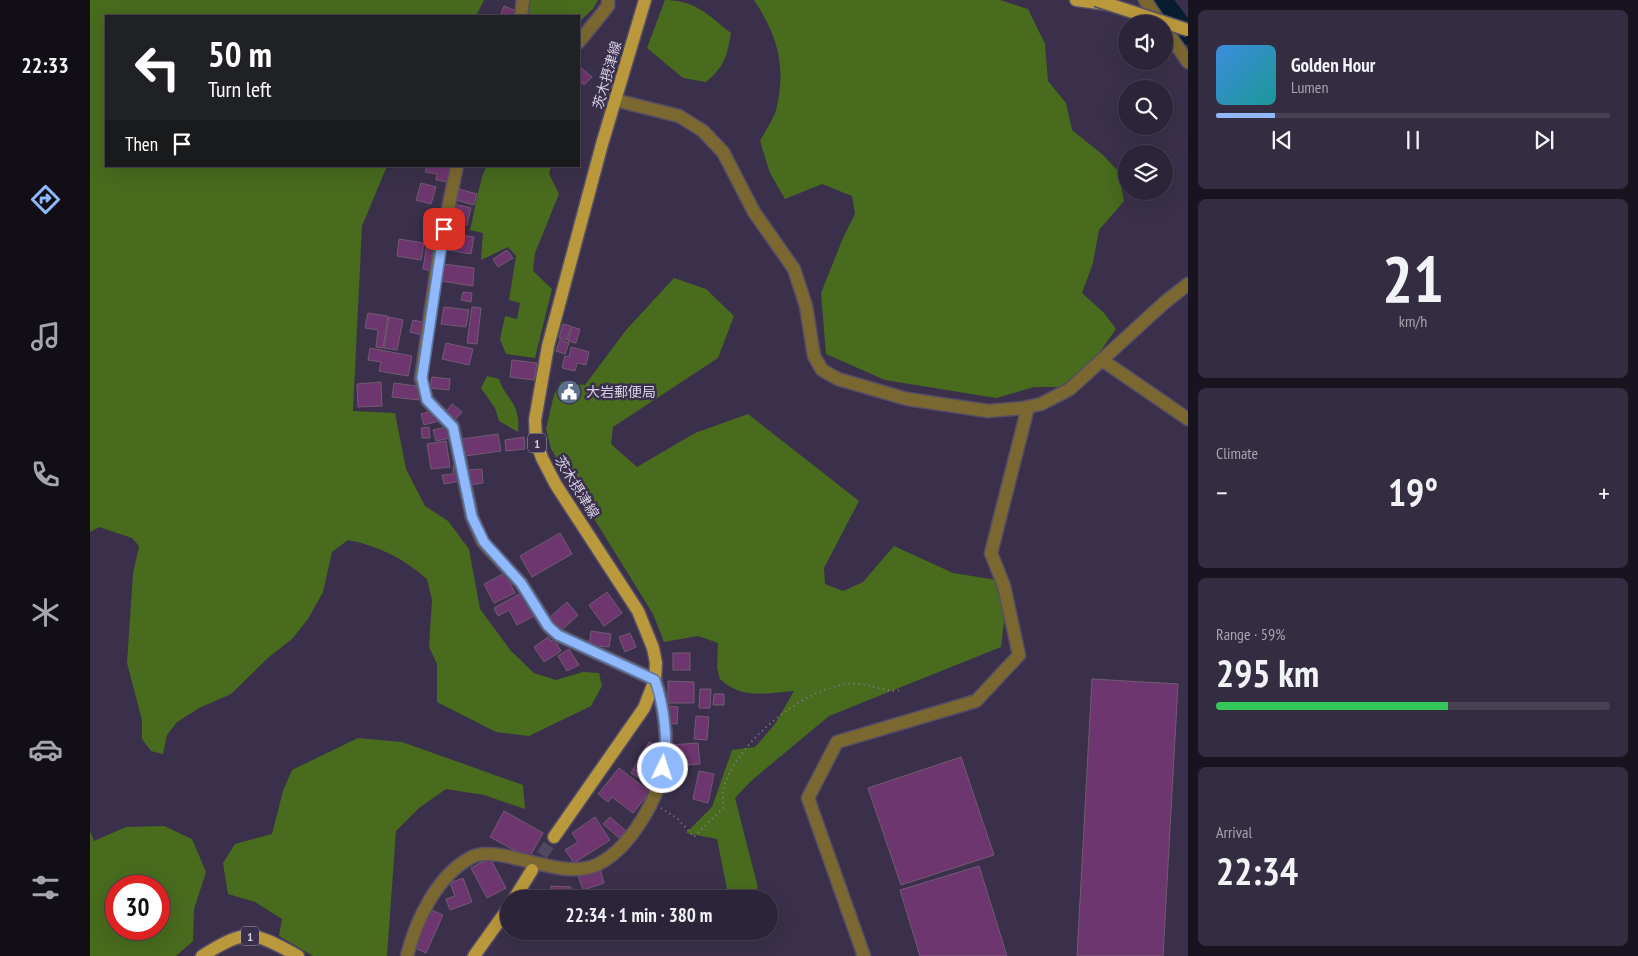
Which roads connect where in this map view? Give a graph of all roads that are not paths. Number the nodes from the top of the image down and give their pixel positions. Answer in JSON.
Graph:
{"nodes":[{"id":1,"x":523,"y":0,"type":"edge"},
{"id":2,"x":608,"y":0,"type":"edge"},
{"id":3,"x":645,"y":0,"type":"edge"},
{"id":4,"x":1076,"y":0,"type":"edge"},
{"id":5,"x":1096,"y":0,"type":"edge"},
{"id":6,"x":1145,"y":0,"type":"edge"},
{"id":7,"x":1113,"y":5,"type":"junction"},
{"id":8,"x":521,"y":15,"type":"edge"},
{"id":9,"x":1155,"y":15,"type":"edge"},
{"id":10,"x":1188,"y":30,"type":"edge"},
{"id":11,"x":1173,"y":40,"type":"edge"},
{"id":12,"x":580,"y":41,"type":"edge"},
{"id":13,"x":1188,"y":62,"type":"edge"},
{"id":14,"x":615,"y":100,"type":"junction"},
{"id":15,"x":458,"y":169,"type":"edge"},
{"id":16,"x":1188,"y":284,"type":"edge"},
{"id":17,"x":1102,"y":360,"type":"junction"},
{"id":18,"x":1028,"y":407,"type":"junction"},
{"id":19,"x":1188,"y":419,"type":"edge"},
{"id":20,"x":655,"y":680,"type":"junction"},
{"id":21,"x":554,"y":837,"type":"tunnel mouth"},
{"id":22,"x":532,"y":870,"type":"tunnel mouth"},
{"id":23,"x":520,"y":890,"type":"edge"},
{"id":24,"x":500,"y":920,"type":"edge"},
{"id":25,"x":202,"y":956,"type":"edge"},
{"id":26,"x":298,"y":956,"type":"edge"},
{"id":27,"x":407,"y":956,"type":"edge"},
{"id":28,"x":474,"y":956,"type":"edge"},
{"id":29,"x":864,"y":956,"type":"edge"}],
"edges":[{"from":1,"to":8,"type":"street"},
{"from":2,"to":12,"type":"street"},
{"from":3,"to":14,"type":"main road","name":"茨木摂津線","number":"1"},
{"from":4,"to":7,"type":"main road","bridge":true},
{"from":5,"to":7,"type":"main road","bridge":true},
{"from":6,"to":9,"type":"street"},
{"from":7,"to":10,"type":"main road","bridge":true},
{"from":11,"to":13,"type":"street"},
{"from":14,"to":18,"type":"street"},
{"from":14,"to":20,"type":"main road","name":"茨木摂津線","number":"1"},
{"from":15,"to":20,"type":"street"},
{"from":16,"to":17,"type":"street"},
{"from":17,"to":18,"type":"street"},
{"from":17,"to":19,"type":"street"},
{"from":18,"to":29,"type":"street"},
{"from":20,"to":21,"type":"main road","name":"茨木摂津線","number":"1"},
{"from":20,"to":27,"type":"street"},
{"from":22,"to":23,"type":"main road"},
{"from":24,"to":28,"type":"main road"},
{"from":25,"to":26,"type":"main road","number":"1"}]}
